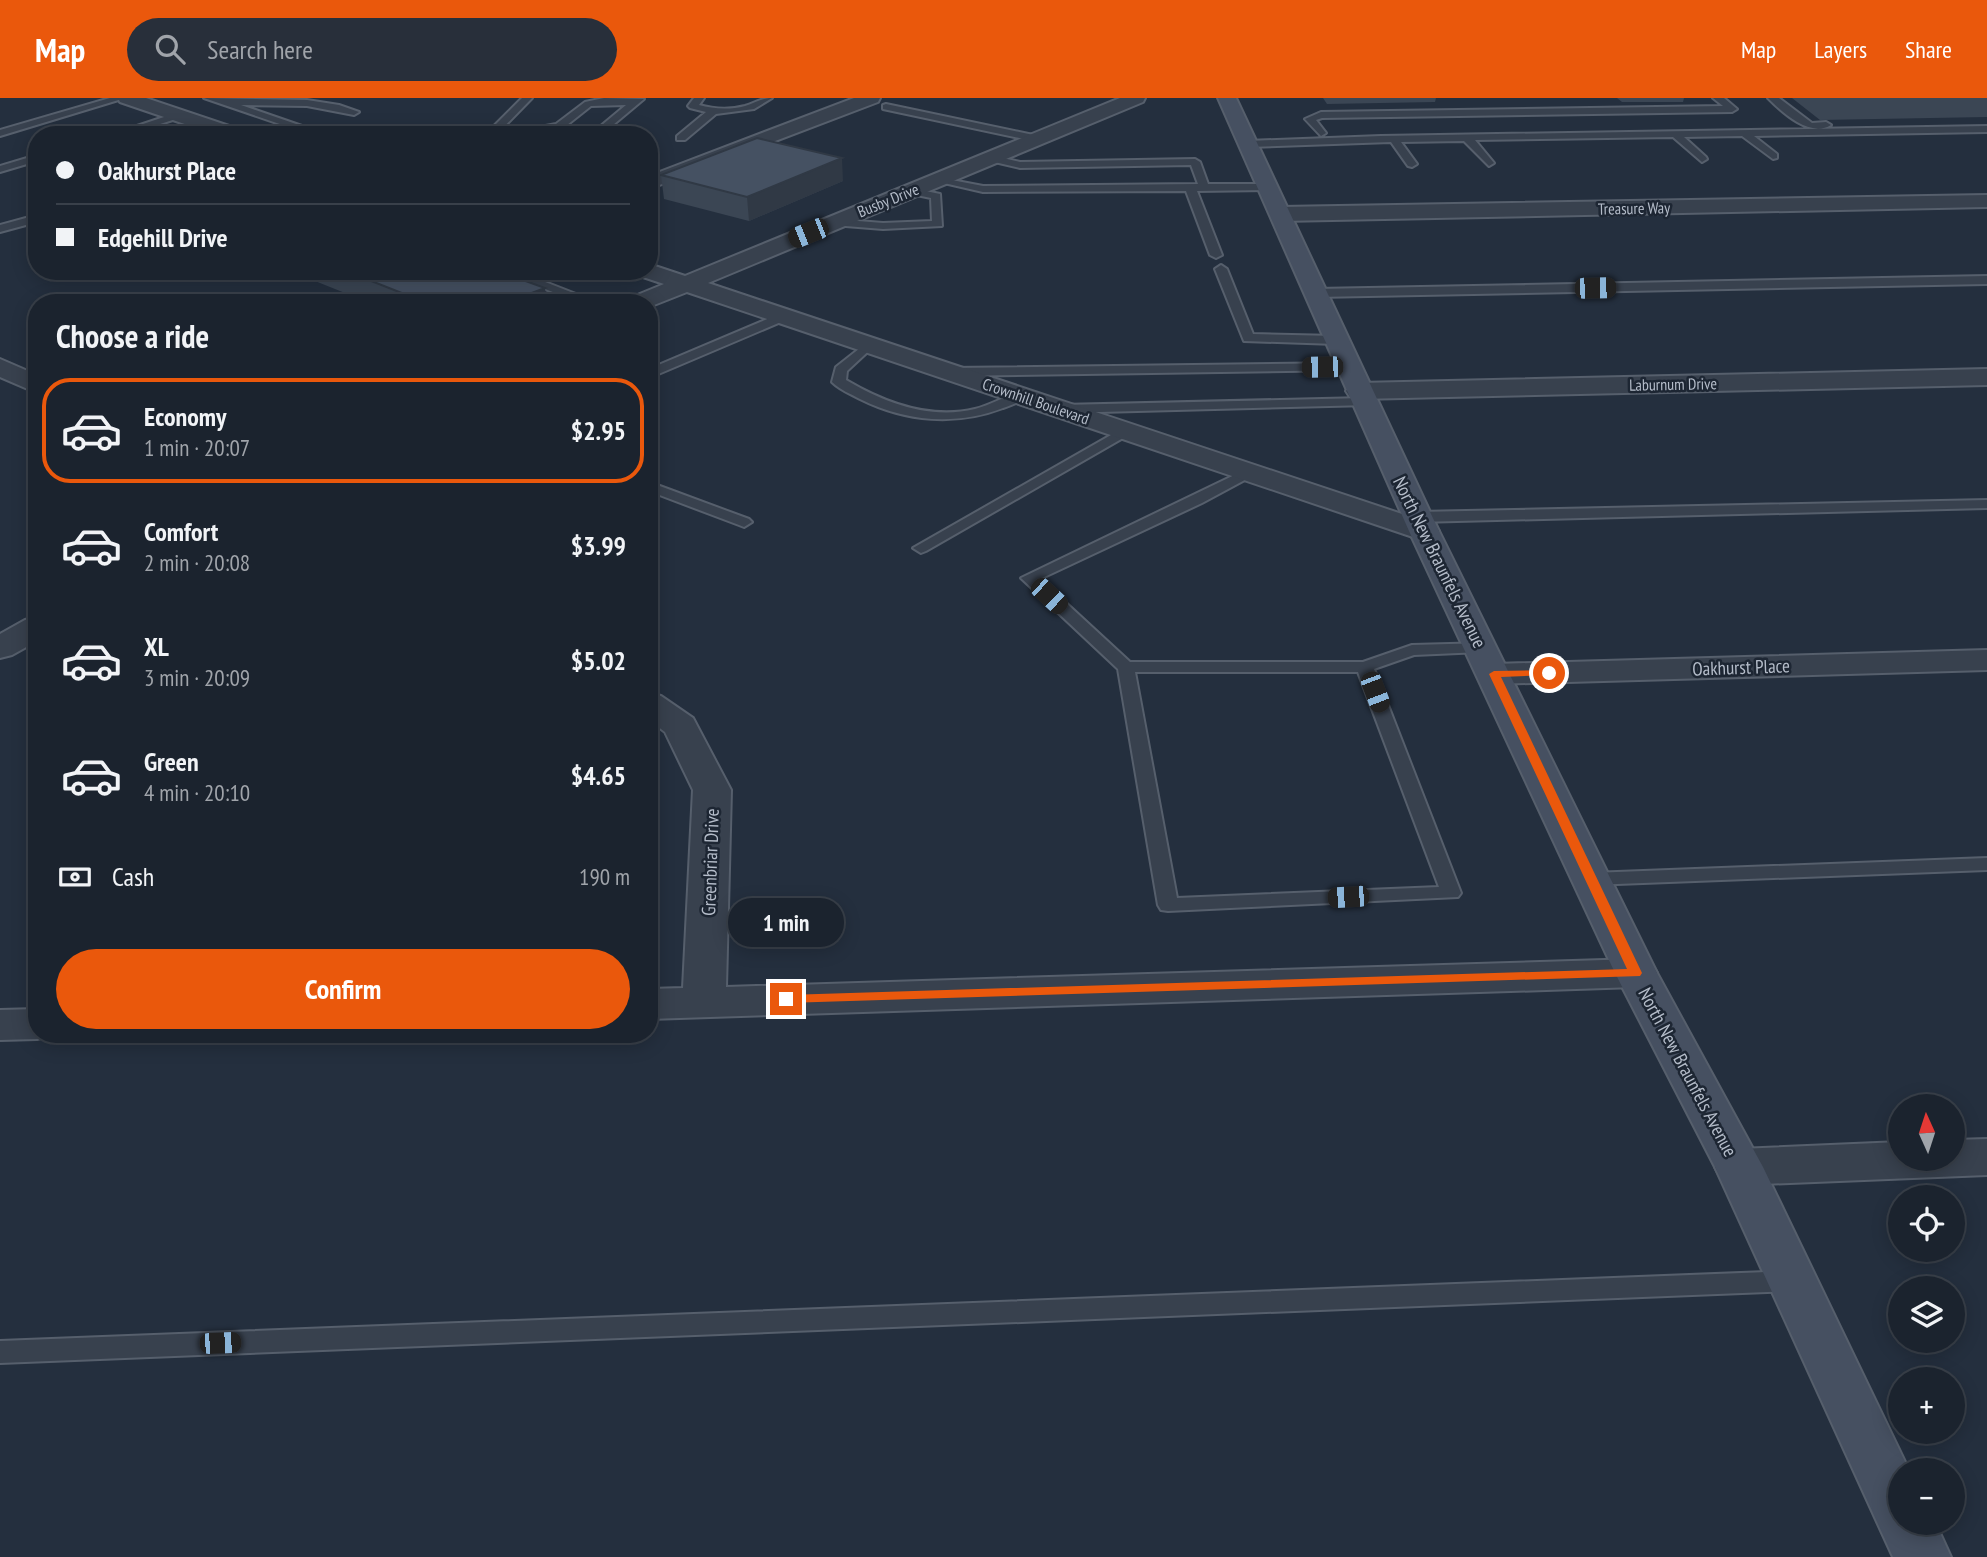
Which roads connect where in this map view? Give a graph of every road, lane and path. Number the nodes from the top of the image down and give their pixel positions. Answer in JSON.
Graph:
{"nodes":[{"id":1,"x":120,"y":98,"type":"edge"},
{"id":2,"x":209,"y":98,"type":"edge"},
{"id":3,"x":527,"y":98,"type":"edge"},
{"id":4,"x":699,"y":98,"type":"edge"},
{"id":5,"x":766,"y":98,"type":"edge"},
{"id":6,"x":909,"y":98,"type":"edge"},
{"id":7,"x":1136,"y":98,"type":"edge"},
{"id":8,"x":1227,"y":98,"type":"edge"},
{"id":9,"x":1718,"y":98,"type":"edge"},
{"id":10,"x":1773,"y":98,"type":"edge"},
{"id":11,"x":142,"y":100,"type":"edge"},
{"id":12,"x":637,"y":100,"type":"edge"},
{"id":13,"x":872,"y":102,"type":"edge"},
{"id":14,"x":227,"y":103,"type":"junction"},
{"id":15,"x":714,"y":110,"type":"junction"},
{"id":16,"x":354,"y":112,"type":"dead end"},
{"id":17,"x":179,"y":116,"type":"junction"},
{"id":18,"x":1987,"y":123,"type":"edge"},
{"id":19,"x":145,"y":126,"type":"edge"},
{"id":20,"x":210,"y":126,"type":"edge"},
{"id":21,"x":296,"y":126,"type":"edge"},
{"id":22,"x":499,"y":126,"type":"edge"},
{"id":23,"x":560,"y":126,"type":"edge"},
{"id":24,"x":606,"y":126,"type":"edge"},
{"id":25,"x":1810,"y":126,"type":"junction"},
{"id":26,"x":1987,"y":129,"type":"edge"},
{"id":27,"x":0,"y":133,"type":"edge"},
{"id":28,"x":1321,"y":133,"type":"junction"},
{"id":29,"x":1746,"y":134,"type":"junction"},
{"id":30,"x":1676,"y":135,"type":"junction"},
{"id":31,"x":681,"y":138,"type":"dead end"},
{"id":32,"x":1467,"y":138,"type":"junction"},
{"id":33,"x":1038,"y":139,"type":"junction"},
{"id":34,"x":1246,"y":139,"type":"junction"},
{"id":35,"x":1394,"y":139,"type":"junction"},
{"id":36,"x":1773,"y":156,"type":"dead end"},
{"id":37,"x":990,"y":158,"type":"junction"},
{"id":38,"x":1702,"y":159,"type":"dead end"},
{"id":39,"x":28,"y":161,"type":"edge"},
{"id":40,"x":1489,"y":163,"type":"dead end"},
{"id":41,"x":1412,"y":164,"type":"dead end"},
{"id":42,"x":0,"y":169,"type":"edge"},
{"id":43,"x":658,"y":180,"type":"edge"},
{"id":44,"x":936,"y":180,"type":"junction"},
{"id":45,"x":1190,"y":187,"type":"junction"},
{"id":46,"x":1204,"y":187,"type":"junction"},
{"id":47,"x":911,"y":191,"type":"junction"},
{"id":48,"x":1275,"y":201,"type":"junction"},
{"id":49,"x":1987,"y":201,"type":"edge"},
{"id":50,"x":28,"y":221,"type":"edge"},
{"id":51,"x":833,"y":222,"type":"junction"},
{"id":52,"x":0,"y":229,"type":"edge"},
{"id":53,"x":1216,"y":256,"type":"dead end"},
{"id":54,"x":1221,"y":269,"type":"dead end"},
{"id":55,"x":658,"y":274,"type":"edge"},
{"id":56,"x":530,"y":280,"type":"edge"},
{"id":57,"x":1987,"y":280,"type":"edge"},
{"id":58,"x":685,"y":283,"type":"junction"},
{"id":59,"x":1316,"y":293,"type":"junction"},
{"id":60,"x":568,"y":294,"type":"edge"},
{"id":61,"x":658,"y":295,"type":"edge"},
{"id":62,"x":784,"y":316,"type":"junction"},
{"id":63,"x":869,"y":345,"type":"junction"},
{"id":64,"x":0,"y":367,"type":"edge"},
{"id":65,"x":658,"y":370,"type":"edge"},
{"id":66,"x":951,"y":372,"type":"junction"},
{"id":67,"x":1352,"y":375,"type":"junction"},
{"id":68,"x":1987,"y":377,"type":"edge"},
{"id":69,"x":28,"y":381,"type":"edge"},
{"id":70,"x":1021,"y":396,"type":"junction"},
{"id":71,"x":1060,"y":409,"type":"junction"},
{"id":72,"x":1125,"y":431,"type":"junction"},
{"id":73,"x":1249,"y":472,"type":"junction"},
{"id":74,"x":658,"y":489,"type":"edge"},
{"id":75,"x":1987,"y":504,"type":"edge"},
{"id":76,"x":744,"y":522,"type":"dead end"},
{"id":77,"x":1421,"y":524,"type":"junction"},
{"id":78,"x":921,"y":548,"type":"dead end"},
{"id":79,"x":28,"y":633,"type":"edge"},
{"id":80,"x":0,"y":648,"type":"edge"},
{"id":81,"x":1987,"y":660,"type":"edge"},
{"id":82,"x":1488,"y":661,"type":"junction"},
{"id":83,"x":1126,"y":667,"type":"junction"},
{"id":84,"x":1365,"y":667,"type":"junction"},
{"id":85,"x":658,"y":710,"type":"edge"},
{"id":86,"x":1987,"y":864,"type":"edge"},
{"id":87,"x":1591,"y":879,"type":"junction"},
{"id":88,"x":1636,"y":973,"type":"junction"},
{"id":89,"x":704,"y":1002,"type":"junction"},
{"id":90,"x":658,"y":1003,"type":"edge"},
{"id":91,"x":28,"y":1024,"type":"edge"},
{"id":92,"x":0,"y":1026,"type":"edge"},
{"id":93,"x":1987,"y":1157,"type":"edge"},
{"id":94,"x":1965,"y":1158,"type":"edge"},
{"id":95,"x":1888,"y":1161,"type":"edge"},
{"id":96,"x":1739,"y":1167,"type":"junction"},
{"id":97,"x":1791,"y":1281,"type":"junction"},
{"id":98,"x":0,"y":1352,"type":"edge"},
{"id":99,"x":1888,"y":1487,"type":"edge"},
{"id":100,"x":1911,"y":1535,"type":"edge"},
{"id":101,"x":1922,"y":1557,"type":"edge"}],
"edges":[{"from":1,"to":27,"type":"lane"},
{"from":2,"to":14,"type":"lane"},
{"from":3,"to":22,"type":"lane"},
{"from":4,"to":15,"type":"lane"},
{"from":5,"to":15,"type":"lane"},
{"from":6,"to":13,"type":"lane"},
{"from":7,"to":33,"type":"street","name":"Busby Drive"},
{"from":8,"to":34,"type":"street","name":"North New Braunfels Avenue"},
{"from":9,"to":28,"type":"lane"},
{"from":10,"to":25,"type":"lane"},
{"from":11,"to":17,"type":"street"},
{"from":12,"to":23,"type":"lane"},
{"from":12,"to":24,"type":"lane"},
{"from":13,"to":33,"type":"lane"},
{"from":13,"to":43,"type":"street"},
{"from":14,"to":16,"type":"lane"},
{"from":14,"to":21,"type":"lane"},
{"from":15,"to":31,"type":"lane"},
{"from":17,"to":19,"type":"lane"},
{"from":17,"to":20,"type":"street"},
{"from":18,"to":25,"type":"lane"},
{"from":25,"to":28,"type":"lane"},
{"from":26,"to":29,"type":"lane"},
{"from":28,"to":34,"type":"lane"},
{"from":29,"to":30,"type":"lane"},
{"from":29,"to":36,"type":"lane"},
{"from":30,"to":32,"type":"lane"},
{"from":30,"to":38,"type":"lane"},
{"from":32,"to":35,"type":"lane"},
{"from":32,"to":40,"type":"lane"},
{"from":33,"to":37,"type":"street","name":"Busby Drive"},
{"from":34,"to":35,"type":"lane"},
{"from":34,"to":48,"type":"street","name":"North New Braunfels Avenue"},
{"from":35,"to":41,"type":"lane"},
{"from":37,"to":44,"type":"street","name":"Busby Drive"},
{"from":37,"to":46,"type":"lane"},
{"from":39,"to":42,"type":"lane"},
{"from":44,"to":45,"type":"lane"},
{"from":44,"to":47,"type":"street","name":"Busby Drive"},
{"from":45,"to":46,"type":"lane"},
{"from":45,"to":53,"type":"lane"},
{"from":46,"to":48,"type":"lane"},
{"from":47,"to":51,"type":"street","name":"Busby Drive"},
{"from":47,"to":51,"type":"lane"},
{"from":48,"to":49,"type":"street","name":"Treasure Way"},
{"from":48,"to":59,"type":"street","name":"North New Braunfels Avenue"},
{"from":50,"to":52,"type":"lane"},
{"from":51,"to":58,"type":"street","name":"Busby Drive"},
{"from":54,"to":67,"type":"lane"},
{"from":55,"to":58,"type":"street","name":"Crownhill Boulevard"},
{"from":56,"to":60,"type":"lane"},
{"from":57,"to":59,"type":"lane"},
{"from":58,"to":61,"type":"street","name":"Busby Drive"},
{"from":58,"to":62,"type":"street","name":"Crownhill Boulevard"},
{"from":59,"to":67,"type":"street","name":"North New Braunfels Avenue"},
{"from":62,"to":63,"type":"street","name":"Crownhill Boulevard"},
{"from":62,"to":65,"type":"lane"},
{"from":63,"to":66,"type":"street","name":"Crownhill Boulevard"},
{"from":63,"to":70,"type":"lane"},
{"from":64,"to":69,"type":"street"},
{"from":66,"to":67,"type":"lane"},
{"from":66,"to":70,"type":"street","name":"Crownhill Boulevard"},
{"from":67,"to":68,"type":"street","name":"Laburnum Drive"},
{"from":67,"to":71,"type":"lane"},
{"from":67,"to":77,"type":"street","name":"North New Braunfels Avenue"},
{"from":70,"to":71,"type":"street","name":"Crownhill Boulevard"},
{"from":71,"to":72,"type":"street","name":"Crownhill Boulevard"},
{"from":72,"to":73,"type":"street","name":"Crownhill Boulevard"},
{"from":72,"to":78,"type":"lane"},
{"from":73,"to":77,"type":"street","name":"Crownhill Boulevard"},
{"from":73,"to":83,"type":"lane"},
{"from":74,"to":76,"type":"lane"},
{"from":75,"to":77,"type":"lane"},
{"from":77,"to":82,"type":"street","name":"North New Braunfels Avenue"},
{"from":79,"to":80,"type":"street"},
{"from":81,"to":82,"type":"street","name":"Oakhurst Place"},
{"from":82,"to":84,"type":"lane"},
{"from":82,"to":87,"type":"street","name":"North New Braunfels Avenue"},
{"from":83,"to":84,"type":"lane"},
{"from":83,"to":84,"type":"lane"},
{"from":85,"to":89,"type":"street","name":"Greenbriar Drive"},
{"from":86,"to":87,"type":"lane"},
{"from":87,"to":88,"type":"street","name":"North New Braunfels Avenue"},
{"from":88,"to":89,"type":"street"},
{"from":88,"to":96,"type":"street","name":"North New Braunfels Avenue"},
{"from":89,"to":90,"type":"street"},
{"from":91,"to":92,"type":"street"},
{"from":93,"to":94,"type":"street"},
{"from":95,"to":96,"type":"street"},
{"from":96,"to":97,"type":"street","name":"North New Braunfels Avenue"},
{"from":97,"to":98,"type":"lane"},
{"from":97,"to":99,"type":"street","name":"North New Braunfels Avenue"},
{"from":100,"to":101,"type":"street"}]}
